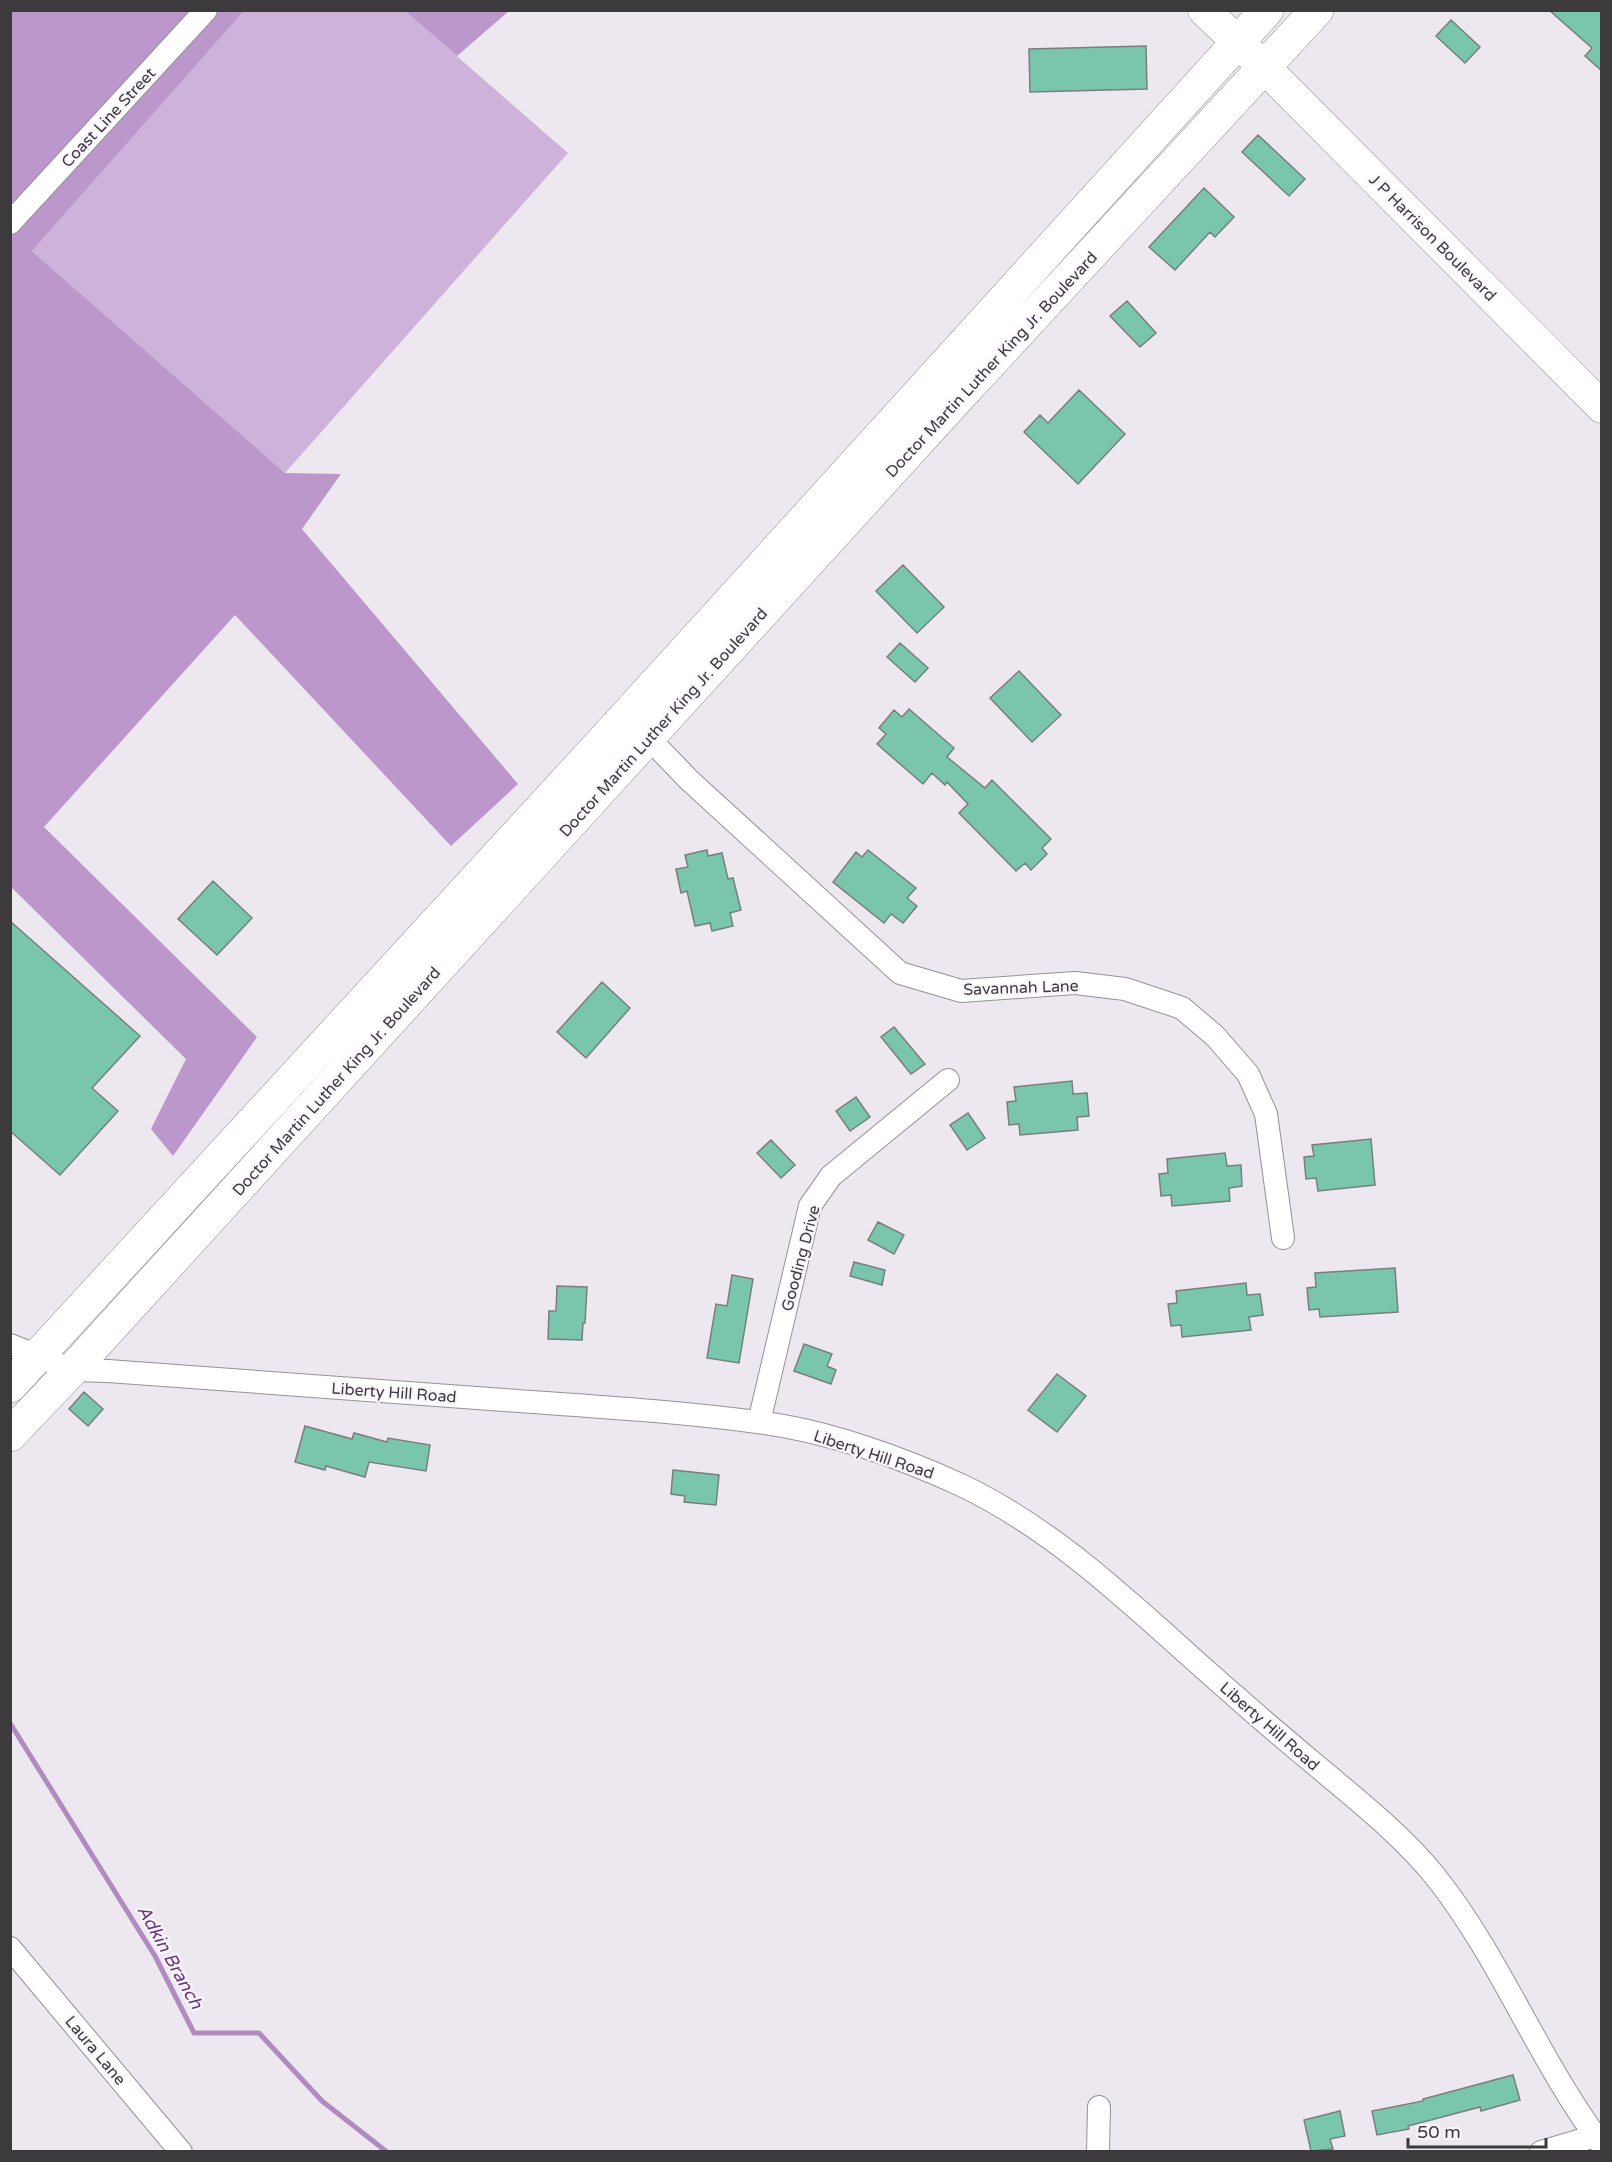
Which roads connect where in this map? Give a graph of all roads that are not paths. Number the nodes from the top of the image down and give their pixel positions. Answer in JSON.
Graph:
{"nodes":[{"id":1,"x":206,"y":10,"type":"edge"},
{"id":2,"x":1204,"y":10,"type":"edge"},
{"id":3,"x":1267,"y":10,"type":"edge"},
{"id":4,"x":1317,"y":10,"type":"edge"},
{"id":5,"x":1238,"y":42,"type":"junction"},
{"id":6,"x":1264,"y":67,"type":"junction"},
{"id":7,"x":10,"y":223,"type":"edge"},
{"id":8,"x":1602,"y":408,"type":"edge"},
{"id":9,"x":637,"y":727,"type":"junction"},
{"id":10,"x":948,"y":1080,"type":"dead end"},
{"id":11,"x":1283,"y":1238,"type":"dead end"},
{"id":12,"x":24,"y":1351,"type":"edge"},
{"id":13,"x":72,"y":1370,"type":"junction"},
{"id":14,"x":10,"y":1386,"type":"edge"},
{"id":15,"x":759,"y":1422,"type":"junction"},
{"id":16,"x":10,"y":1434,"type":"edge"},
{"id":17,"x":10,"y":1948,"type":"edge"},
{"id":18,"x":1100,"y":2107,"type":"dead end"},
{"id":19,"x":1598,"y":2140,"type":"edge"},
{"id":20,"x":181,"y":2151,"type":"edge"},
{"id":21,"x":1098,"y":2151,"type":"edge"},
{"id":22,"x":1541,"y":2151,"type":"edge"}],
"edges":[{"from":1,"to":7,"type":"street","name":"Coast Line Street"},
{"from":2,"to":5,"type":"street","name":"J P Harrison Boulevard"},
{"from":3,"to":5,"type":"highway","name":"Doctor Martin Luther King Jr. Boulevard"},
{"from":4,"to":6,"type":"highway","name":"Doctor Martin Luther King Jr. Boulevard"},
{"from":5,"to":6,"type":"street","name":"J P Harrison Boulevard"},
{"from":5,"to":9,"type":"highway","name":"Doctor Martin Luther King Jr. Boulevard"},
{"from":6,"to":8,"type":"street","name":"J P Harrison Boulevard"},
{"from":6,"to":9,"type":"highway","name":"Doctor Martin Luther King Jr. Boulevard"},
{"from":9,"to":11,"type":"street","name":"Savannah Lane"},
{"from":9,"to":12,"type":"highway","name":"Doctor Martin Luther King Jr. Boulevard"},
{"from":9,"to":13,"type":"highway","name":"Doctor Martin Luther King Jr. Boulevard"},
{"from":10,"to":15,"type":"street","name":"Gooding Drive"},
{"from":12,"to":13,"type":"street"},
{"from":12,"to":14,"type":"highway","name":"Doctor Martin Luther King Jr. Boulevard"},
{"from":13,"to":15,"type":"street","name":"Liberty Hill Road"},
{"from":13,"to":16,"type":"highway","name":"Doctor Martin Luther King Jr. Boulevard"},
{"from":15,"to":19,"type":"street","name":"Liberty Hill Road"},
{"from":17,"to":20,"type":"street","name":"Laura Lane"},
{"from":18,"to":21,"type":"street"},
{"from":19,"to":22,"type":"street"}]}
